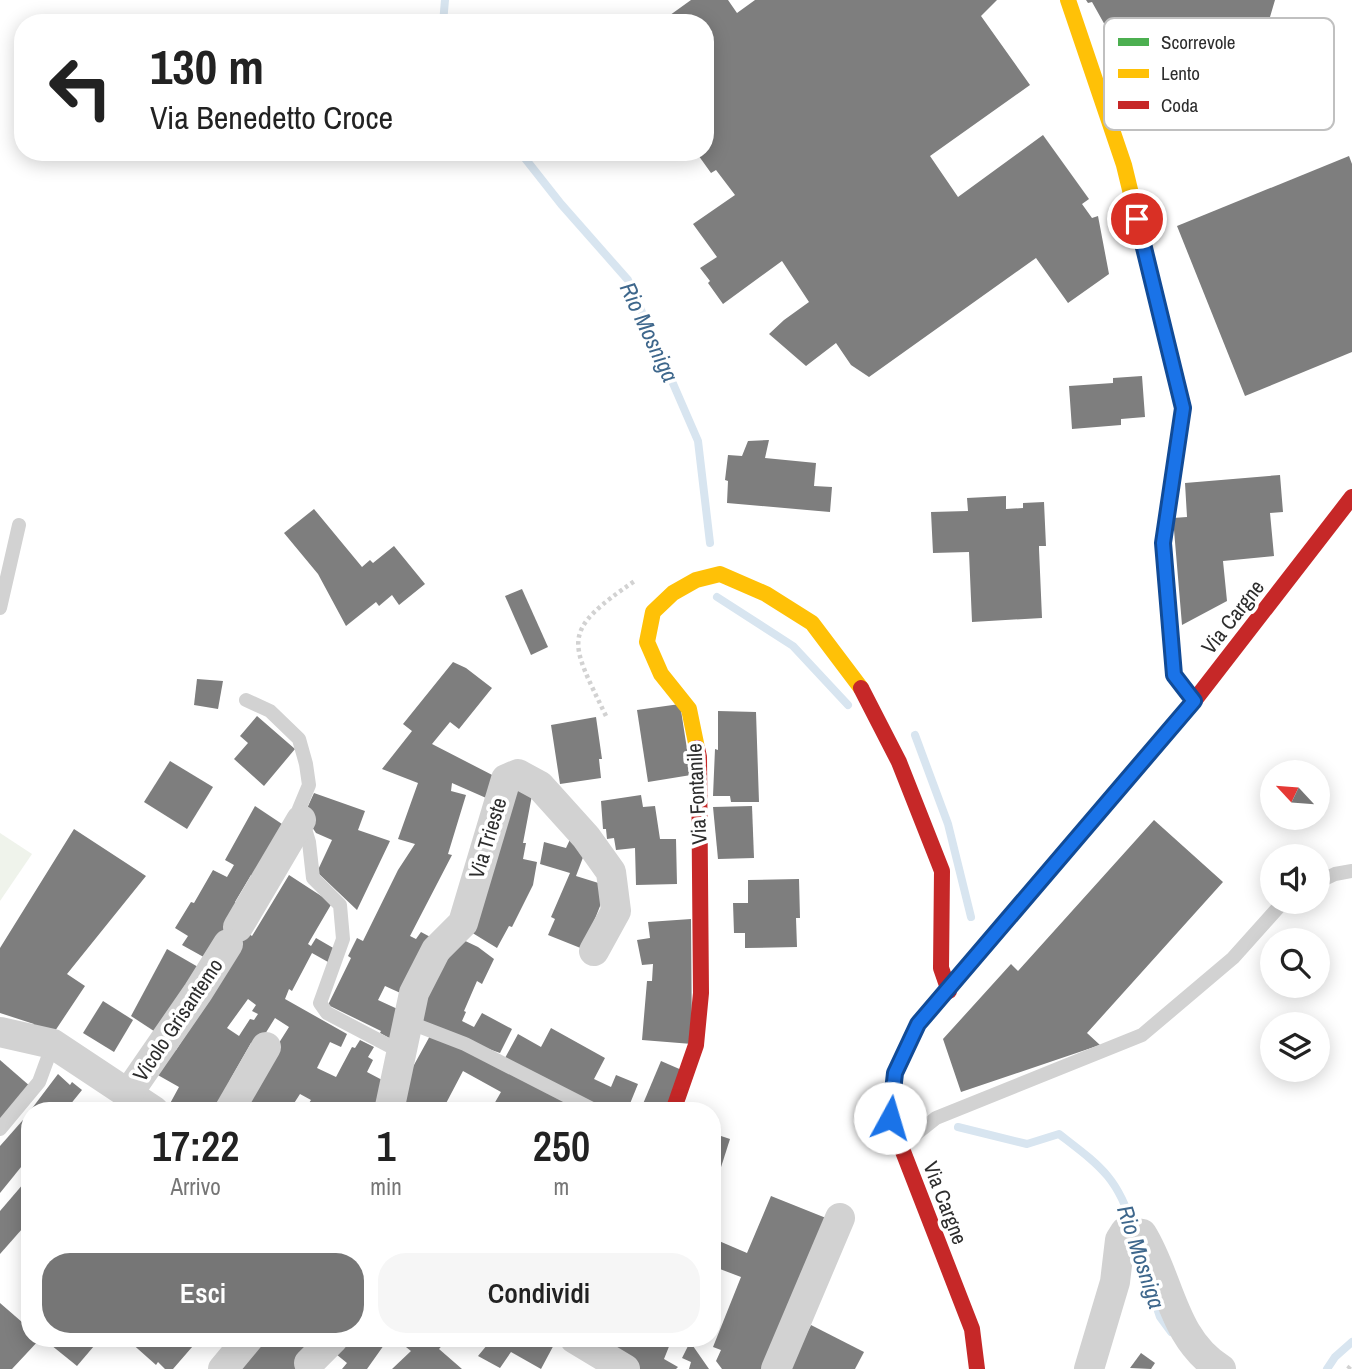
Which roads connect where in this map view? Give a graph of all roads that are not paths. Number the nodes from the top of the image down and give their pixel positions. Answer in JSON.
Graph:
{"nodes":[{"id":1,"x":1068,"y":0,"type":"edge"},
{"id":2,"x":1104,"y":106,"type":"edge"},
{"id":3,"x":1112,"y":130,"type":"edge"},
{"id":4,"x":1352,"y":497,"type":"edge"},
{"id":5,"x":19,"y":525,"type":"dead end"},
{"id":6,"x":0,"y":608,"type":"edge"},
{"id":7,"x":246,"y":700,"type":"dead end"},
{"id":8,"x":1194,"y":701,"type":"junction"},
{"id":9,"x":301,"y":820,"type":"junction"},
{"id":10,"x":1352,"y":871,"type":"edge"},
{"id":11,"x":1330,"y":876,"type":"edge"},
{"id":12,"x":1272,"y":914,"type":"edge"},
{"id":13,"x":594,"y":951,"type":"dead end"},
{"id":14,"x":949,"y":991,"type":"junction"},
{"id":15,"x":408,"y":1022,"type":"junction"},
{"id":16,"x":0,"y":1031,"type":"edge"},
{"id":17,"x":53,"y":1044,"type":"junction"},
{"id":18,"x":266,"y":1047,"type":"dead end"},
{"id":19,"x":401,"y":1052,"type":"junction"},
{"id":20,"x":127,"y":1095,"type":"junction"},
{"id":21,"x":22,"y":1102,"type":"edge"},
{"id":22,"x":139,"y":1102,"type":"edge"},
{"id":23,"x":234,"y":1102,"type":"edge"},
{"id":24,"x":391,"y":1102,"type":"edge"},
{"id":25,"x":578,"y":1102,"type":"edge"},
{"id":26,"x":676,"y":1102,"type":"edge"},
{"id":27,"x":21,"y":1104,"type":"edge"},
{"id":28,"x":0,"y":1129,"type":"edge"},
{"id":29,"x":901,"y":1146,"type":"junction"},
{"id":30,"x":840,"y":1218,"type":"dead end"},
{"id":31,"x":241,"y":1347,"type":"edge"},
{"id":32,"x":325,"y":1347,"type":"edge"},
{"id":33,"x":594,"y":1347,"type":"edge"},
{"id":34,"x":611,"y":1354,"type":"edge"},
{"id":35,"x":309,"y":1363,"type":"dead end"},
{"id":36,"x":223,"y":1369,"type":"edge"},
{"id":37,"x":776,"y":1369,"type":"edge"},
{"id":38,"x":977,"y":1369,"type":"edge"},
{"id":39,"x":1089,"y":1369,"type":"edge"},
{"id":40,"x":1221,"y":1369,"type":"edge"}],
"edges":[{"from":1,"to":2,"type":"street"},
{"from":3,"to":8,"type":"street"},
{"from":4,"to":8,"type":"street","name":"Via Cargne"},
{"from":5,"to":6,"type":"lane"},
{"from":7,"to":9,"type":"lane"},
{"from":8,"to":14,"type":"street","name":"Via Cargne"},
{"from":9,"to":19,"type":"lane"},
{"from":9,"to":20,"type":"street","name":"Vicolo Grisantemo"},
{"from":10,"to":11,"type":"lane"},
{"from":12,"to":29,"type":"lane"},
{"from":13,"to":15,"type":"street","name":"Via Trieste"},
{"from":14,"to":26,"type":"street","name":"Via Fontanile"},
{"from":14,"to":29,"type":"street","name":"Via Cargne"},
{"from":15,"to":19,"type":"street","name":"Via Trieste"},
{"from":15,"to":25,"type":"lane"},
{"from":16,"to":17,"type":"street"},
{"from":17,"to":20,"type":"street"},
{"from":17,"to":21,"type":"lane"},
{"from":18,"to":23,"type":"street"},
{"from":19,"to":24,"type":"street","name":"Via Trieste"},
{"from":20,"to":22,"type":"street"},
{"from":27,"to":28,"type":"lane"},
{"from":29,"to":38,"type":"street","name":"Via Cargne"},
{"from":30,"to":37,"type":"street"},
{"from":31,"to":36,"type":"street"},
{"from":32,"to":35,"type":"street"},
{"from":33,"to":34,"type":"street"},
{"from":39,"to":40,"type":"street"}]}
